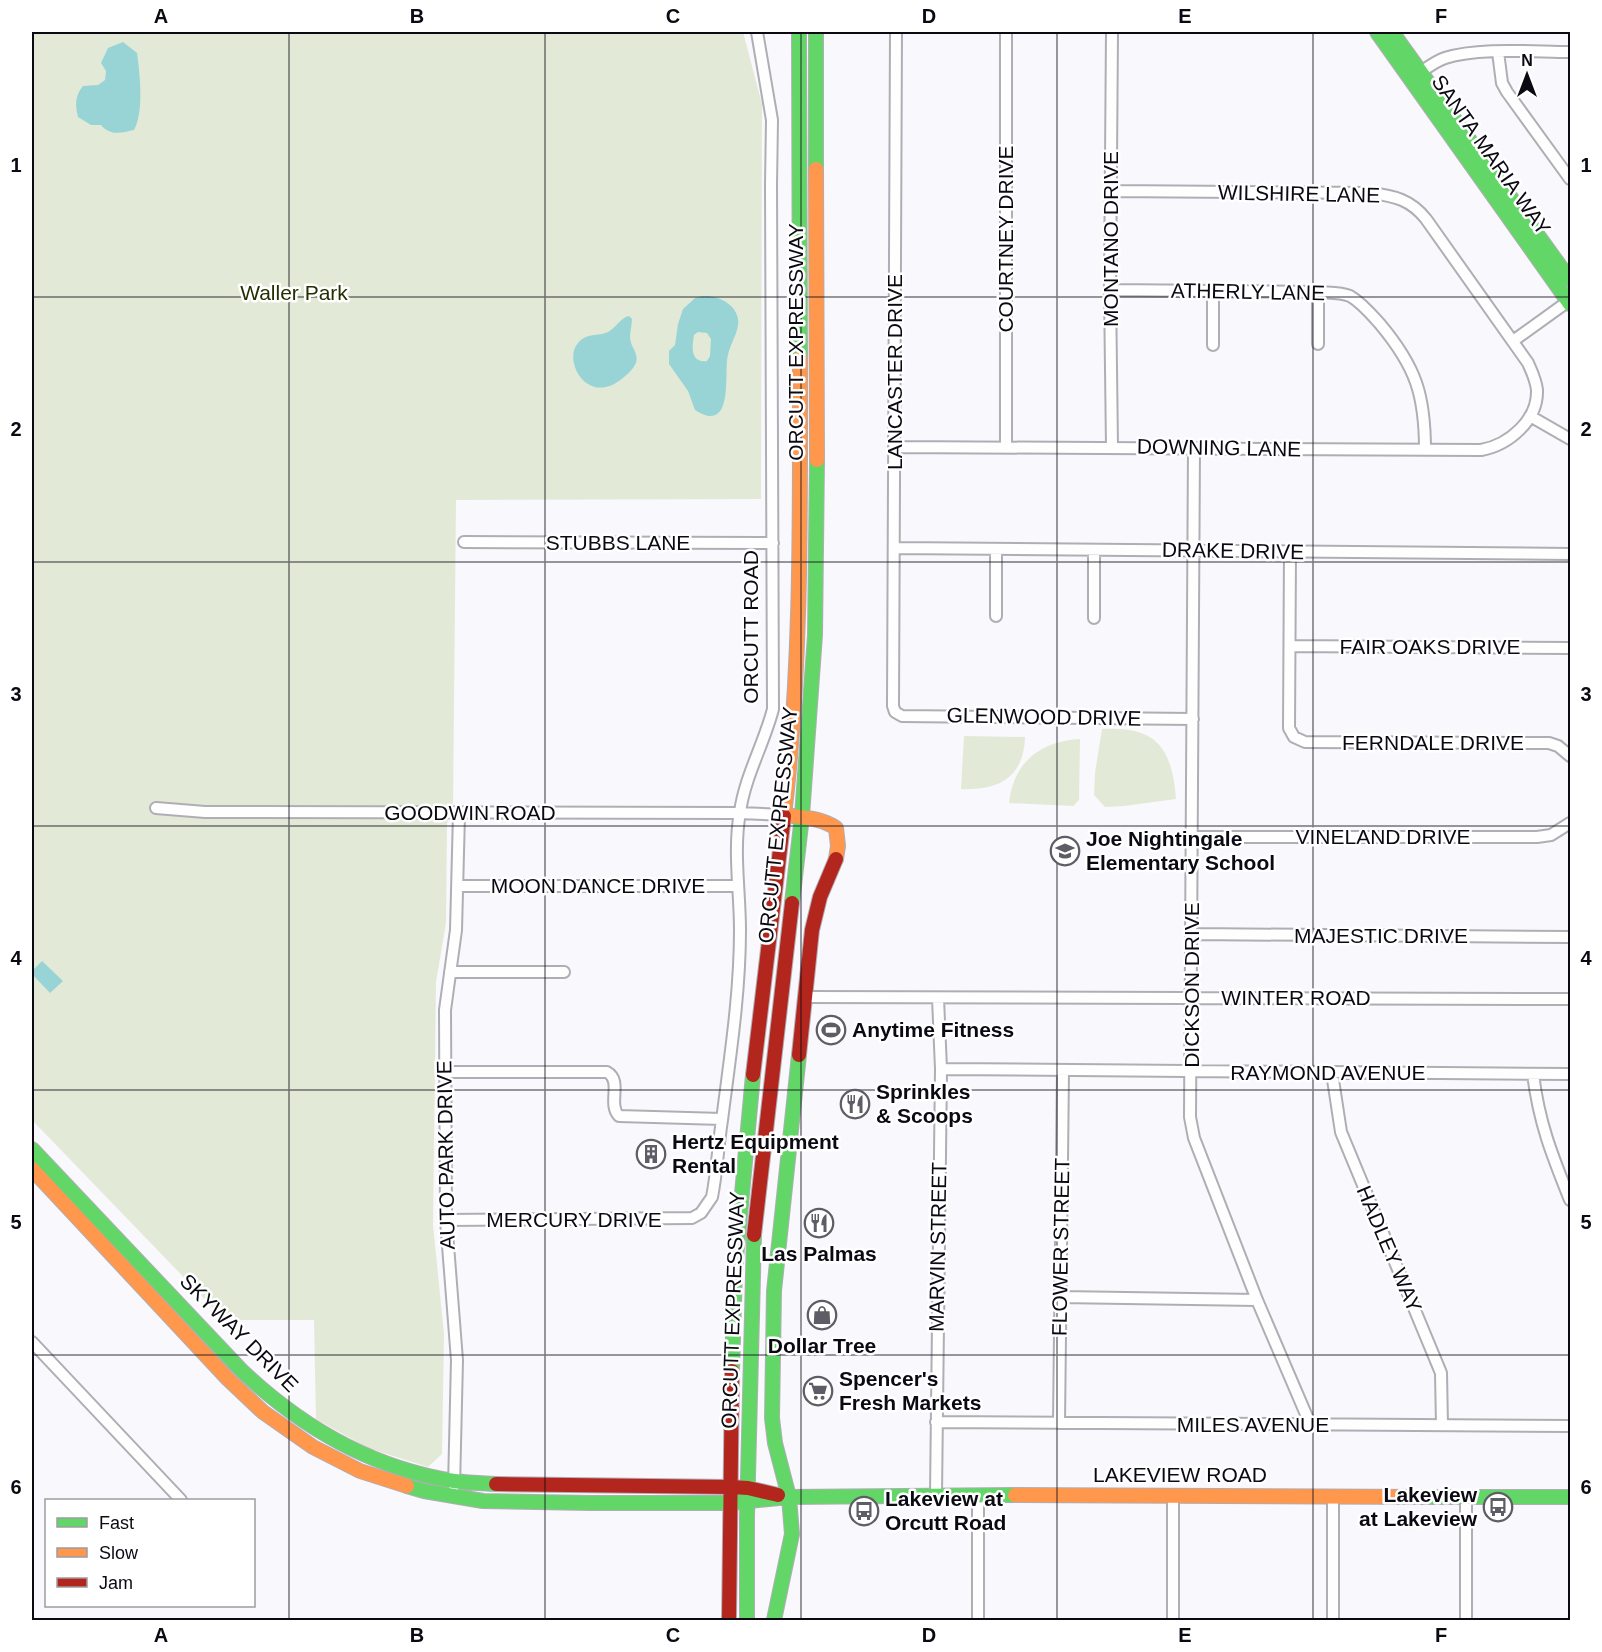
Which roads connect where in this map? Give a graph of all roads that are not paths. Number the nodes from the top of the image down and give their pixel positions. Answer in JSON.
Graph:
{"nodes":[{"id":1,"x":757,"y":32,"type":"edge"},
{"id":2,"x":799,"y":32,"type":"edge"},
{"id":3,"x":816,"y":32,"type":"edge"},
{"id":4,"x":896,"y":32,"type":"edge"},
{"id":5,"x":1006,"y":32,"type":"edge"},
{"id":6,"x":1112,"y":32,"type":"edge"},
{"id":7,"x":1377,"y":32,"type":"edge"},
{"id":8,"x":1392,"y":32,"type":"edge"},
{"id":9,"x":1498,"y":52,"type":"junction"},
{"id":10,"x":1570,"y":52,"type":"edge"},
{"id":11,"x":1421,"y":72,"type":"junction"},
{"id":12,"x":1570,"y":179,"type":"edge"},
{"id":13,"x":1111,"y":191,"type":"junction"},
{"id":14,"x":1570,"y":280,"type":"edge"},
{"id":15,"x":1110,"y":290,"type":"junction"},
{"id":16,"x":1213,"y":291,"type":"junction"},
{"id":17,"x":1318,"y":292,"type":"junction"},
{"id":18,"x":1570,"y":301,"type":"edge"},
{"id":19,"x":1513,"y":341,"type":"junction"},
{"id":20,"x":1318,"y":344,"type":"dead end"},
{"id":21,"x":1213,"y":345,"type":"dead end"},
{"id":22,"x":1530,"y":416,"type":"junction"},
{"id":23,"x":1570,"y":439,"type":"edge"},
{"id":24,"x":894,"y":447,"type":"junction"},
{"id":25,"x":1006,"y":447,"type":"junction"},
{"id":26,"x":1112,"y":447,"type":"junction"},
{"id":27,"x":1194,"y":448,"type":"junction"},
{"id":28,"x":1425,"y":450,"type":"junction"},
{"id":29,"x":464,"y":542,"type":"dead end"},
{"id":30,"x":772,"y":543,"type":"junction"},
{"id":31,"x":895,"y":548,"type":"junction"},
{"id":32,"x":996,"y":549,"type":"junction"},
{"id":33,"x":1094,"y":549,"type":"junction"},
{"id":34,"x":1193,"y":550,"type":"junction"},
{"id":35,"x":1290,"y":551,"type":"junction"},
{"id":36,"x":1570,"y":554,"type":"edge"},
{"id":37,"x":996,"y":616,"type":"dead end"},
{"id":38,"x":1094,"y":618,"type":"dead end"},
{"id":39,"x":1290,"y":646,"type":"junction"},
{"id":40,"x":1570,"y":648,"type":"edge"},
{"id":41,"x":896,"y":712,"type":"joint"},
{"id":42,"x":1193,"y":719,"type":"junction"},
{"id":43,"x":1570,"y":756,"type":"edge"},
{"id":44,"x":156,"y":808,"type":"dead end"},
{"id":45,"x":739,"y":813,"type":"junction"},
{"id":46,"x":459,"y":814,"type":"junction"},
{"id":47,"x":784,"y":815,"type":"junction"},
{"id":48,"x":802,"y":816,"type":"junction"},
{"id":49,"x":1570,"y":823,"type":"edge"},
{"id":50,"x":1192,"y":837,"type":"junction"},
{"id":51,"x":458,"y":886,"type":"junction"},
{"id":52,"x":738,"y":886,"type":"junction"},
{"id":53,"x":1192,"y":934,"type":"junction"},
{"id":54,"x":1570,"y":937,"type":"edge"},
{"id":55,"x":450,"y":972,"type":"junction"},
{"id":56,"x":564,"y":972,"type":"dead end"},
{"id":57,"x":805,"y":997,"type":"junction"},
{"id":58,"x":938,"y":998,"type":"junction"},
{"id":59,"x":1192,"y":998,"type":"junction"},
{"id":60,"x":1570,"y":999,"type":"edge"},
{"id":61,"x":941,"y":1069,"type":"junction"},
{"id":62,"x":1063,"y":1071,"type":"junction"},
{"id":63,"x":445,"y":1072,"type":"junction"},
{"id":64,"x":1191,"y":1072,"type":"junction"},
{"id":65,"x":1332,"y":1072,"type":"junction"},
{"id":66,"x":1533,"y":1074,"type":"junction"},
{"id":67,"x":1570,"y":1074,"type":"edge"},
{"id":68,"x":722,"y":1119,"type":"junction"},
{"id":69,"x":32,"y":1149,"type":"edge"},
{"id":70,"x":32,"y":1169,"type":"edge"},
{"id":71,"x":1570,"y":1200,"type":"edge"},
{"id":72,"x":701,"y":1213,"type":"joint"},
{"id":73,"x":446,"y":1220,"type":"junction"},
{"id":74,"x":1060,"y":1297,"type":"junction"},
{"id":75,"x":1257,"y":1300,"type":"junction"},
{"id":76,"x":32,"y":1342,"type":"edge"},
{"id":77,"x":936,"y":1422,"type":"junction"},
{"id":78,"x":1059,"y":1423,"type":"junction"},
{"id":79,"x":1442,"y":1425,"type":"junction"},
{"id":80,"x":1311,"y":1426,"type":"junction"},
{"id":81,"x":1570,"y":1426,"type":"edge"},
{"id":82,"x":455,"y":1481,"type":"junction"},
{"id":83,"x":730,"y":1487,"type":"junction"},
{"id":84,"x":747,"y":1495,"type":"junction"},
{"id":85,"x":936,"y":1495,"type":"junction"},
{"id":86,"x":978,"y":1496,"type":"junction"},
{"id":87,"x":1173,"y":1496,"type":"junction"},
{"id":88,"x":454,"y":1497,"type":"junction"},
{"id":89,"x":789,"y":1497,"type":"junction"},
{"id":90,"x":1333,"y":1497,"type":"junction"},
{"id":91,"x":1466,"y":1497,"type":"junction"},
{"id":92,"x":1570,"y":1497,"type":"edge"},
{"id":93,"x":180,"y":1499,"type":"edge"},
{"id":94,"x":729,"y":1503,"type":"junction"},
{"id":95,"x":729,"y":1620,"type":"edge"},
{"id":96,"x":747,"y":1620,"type":"edge"},
{"id":97,"x":774,"y":1620,"type":"edge"},
{"id":98,"x":978,"y":1620,"type":"edge"},
{"id":99,"x":1173,"y":1620,"type":"edge"},
{"id":100,"x":1333,"y":1620,"type":"edge"},
{"id":101,"x":1466,"y":1620,"type":"edge"}],
"edges":[{"from":1,"to":30,"type":"street","name":"ORCUTT ROAD"},
{"from":2,"to":47,"type":"main road","name":"ORCUTT EXPRESSWAY"},
{"from":3,"to":48,"type":"main road","name":"ORCUTT EXPRESSWAY"},
{"from":4,"to":24,"type":"street","name":"LANCASTER DRIVE"},
{"from":5,"to":25,"type":"street","name":"COURTNEY DRIVE"},
{"from":6,"to":13,"type":"street","name":"MONTANO DRIVE"},
{"from":7,"to":18,"type":"main road","name":"SANTA MARIA WAY"},
{"from":8,"to":11,"type":"main road","name":"SANTA MARIA WAY"},
{"from":9,"to":10,"type":"street"},
{"from":9,"to":11,"type":"street"},
{"from":9,"to":12,"type":"street"},
{"from":11,"to":14,"type":"main road","name":"SANTA MARIA WAY"},
{"from":13,"to":15,"type":"street","name":"MONTANO DRIVE"},
{"from":13,"to":19,"type":"street","name":"WILSHIRE LANE"},
{"from":15,"to":16,"type":"street","name":"ATHERLY LANE"},
{"from":15,"to":26,"type":"street","name":"MONTANO DRIVE"},
{"from":16,"to":17,"type":"street","name":"ATHERLY LANE"},
{"from":16,"to":21,"type":"street"},
{"from":17,"to":20,"type":"street"},
{"from":17,"to":28,"type":"street","name":"ATHERLY LANE"},
{"from":18,"to":19,"type":"street"},
{"from":19,"to":22,"type":"street","name":"WILSHIRE LANE"},
{"from":22,"to":23,"type":"street"},
{"from":22,"to":28,"type":"street","name":"DOWNING LANE"},
{"from":24,"to":25,"type":"street","name":"DOWNING LANE"},
{"from":24,"to":31,"type":"street","name":"LANCASTER DRIVE"},
{"from":25,"to":26,"type":"street","name":"DOWNING LANE"},
{"from":26,"to":27,"type":"street","name":"DOWNING LANE"},
{"from":27,"to":28,"type":"street","name":"DOWNING LANE"},
{"from":27,"to":34,"type":"street","name":"DICKSON DRIVE"},
{"from":29,"to":30,"type":"street","name":"STUBBS LANE"},
{"from":30,"to":45,"type":"street","name":"ORCUTT ROAD"},
{"from":31,"to":32,"type":"street","name":"DRAKE DRIVE"},
{"from":31,"to":41,"type":"street","name":"LANCASTER DRIVE"},
{"from":32,"to":33,"type":"street","name":"DRAKE DRIVE"},
{"from":32,"to":37,"type":"street"},
{"from":33,"to":34,"type":"street","name":"DRAKE DRIVE"},
{"from":33,"to":38,"type":"street"},
{"from":34,"to":35,"type":"street","name":"DRAKE DRIVE"},
{"from":34,"to":42,"type":"street","name":"DICKSON DRIVE"},
{"from":35,"to":36,"type":"street","name":"DRAKE DRIVE"},
{"from":35,"to":39,"type":"street"},
{"from":39,"to":40,"type":"street","name":"FAIR OAKS DRIVE"},
{"from":39,"to":43,"type":"street","name":"FERNDALE DRIVE"},
{"from":41,"to":42,"type":"street","name":"GLENWOOD DRIVE"},
{"from":42,"to":50,"type":"street","name":"DICKSON DRIVE"},
{"from":44,"to":46,"type":"street","name":"GOODWIN ROAD"},
{"from":45,"to":46,"type":"street","name":"GOODWIN ROAD"},
{"from":45,"to":47,"type":"street","name":"GOODWIN ROAD"},
{"from":45,"to":52,"type":"street","name":"ORCUTT ROAD"},
{"from":46,"to":51,"type":"street","name":"AUTO PARK DRIVE"},
{"from":47,"to":48,"type":"main road"},
{"from":47,"to":83,"type":"main road","name":"ORCUTT EXPRESSWAY"},
{"from":48,"to":57,"type":"main road"},
{"from":48,"to":84,"type":"main road","name":"ORCUTT EXPRESSWAY"},
{"from":49,"to":50,"type":"street","name":"VINELAND DRIVE"},
{"from":50,"to":53,"type":"street","name":"DICKSON DRIVE"},
{"from":51,"to":52,"type":"street","name":"MOON DANCE DRIVE"},
{"from":51,"to":55,"type":"street","name":"AUTO PARK DRIVE"},
{"from":52,"to":68,"type":"street","name":"ORCUTT ROAD"},
{"from":53,"to":54,"type":"street","name":"MAJESTIC DRIVE"},
{"from":53,"to":59,"type":"street","name":"DICKSON DRIVE"},
{"from":55,"to":56,"type":"street"},
{"from":55,"to":63,"type":"street","name":"AUTO PARK DRIVE"},
{"from":57,"to":58,"type":"street","name":"WINTER ROAD"},
{"from":57,"to":89,"type":"main road"},
{"from":58,"to":59,"type":"street","name":"WINTER ROAD"},
{"from":58,"to":61,"type":"street","name":"MARVIN STREET"},
{"from":59,"to":60,"type":"street","name":"WINTER ROAD"},
{"from":59,"to":64,"type":"street","name":"DICKSON DRIVE"},
{"from":61,"to":62,"type":"street","name":"RAYMOND AVENUE"},
{"from":61,"to":77,"type":"street","name":"MARVIN STREET"},
{"from":62,"to":64,"type":"street","name":"RAYMOND AVENUE"},
{"from":62,"to":74,"type":"street","name":"FLOWER STREET"},
{"from":63,"to":68,"type":"street"},
{"from":63,"to":73,"type":"street","name":"AUTO PARK DRIVE"},
{"from":64,"to":65,"type":"street","name":"RAYMOND AVENUE"},
{"from":64,"to":75,"type":"street","name":"DICKSON DRIVE"},
{"from":65,"to":66,"type":"street","name":"RAYMOND AVENUE"},
{"from":65,"to":79,"type":"street","name":"HADLEY WAY"},
{"from":66,"to":67,"type":"street","name":"RAYMOND AVENUE"},
{"from":66,"to":71,"type":"street"},
{"from":68,"to":72,"type":"street","name":"ORCUTT ROAD"},
{"from":69,"to":82,"type":"main road","name":"SKYWAY DRIVE"},
{"from":70,"to":88,"type":"main road","name":"SKYWAY DRIVE"},
{"from":72,"to":73,"type":"street","name":"MERCURY DRIVE"},
{"from":73,"to":82,"type":"street","name":"AUTO PARK DRIVE"},
{"from":74,"to":75,"type":"street"},
{"from":74,"to":78,"type":"street","name":"FLOWER STREET"},
{"from":75,"to":80,"type":"street","name":"DICKSON DRIVE"},
{"from":76,"to":93,"type":"street"},
{"from":77,"to":78,"type":"street","name":"MILES AVENUE"},
{"from":77,"to":85,"type":"street","name":"MARVIN STREET"},
{"from":78,"to":80,"type":"street","name":"MILES AVENUE"},
{"from":79,"to":80,"type":"street","name":"MILES AVENUE"},
{"from":79,"to":81,"type":"street","name":"MILES AVENUE"},
{"from":82,"to":83,"type":"main road","name":"SKYWAY DRIVE"},
{"from":82,"to":88,"type":"street","name":"AUTO PARK DRIVE"},
{"from":83,"to":84,"type":"main road","name":"SKYWAY DRIVE"},
{"from":83,"to":94,"type":"main road","name":"ORCUTT EXPRESSWAY"},
{"from":84,"to":89,"type":"main road","name":"LAKEVIEW ROAD"},
{"from":84,"to":94,"type":"main road","name":"SKYWAY DRIVE"},
{"from":84,"to":96,"type":"main road","name":"ORCUTT EXPRESSWAY"},
{"from":85,"to":86,"type":"main road","name":"LAKEVIEW ROAD"},
{"from":85,"to":89,"type":"main road","name":"LAKEVIEW ROAD"},
{"from":86,"to":87,"type":"main road","name":"LAKEVIEW ROAD"},
{"from":86,"to":98,"type":"street"},
{"from":87,"to":90,"type":"main road","name":"LAKEVIEW ROAD"},
{"from":87,"to":99,"type":"street"},
{"from":88,"to":94,"type":"main road","name":"SKYWAY DRIVE"},
{"from":89,"to":97,"type":"main road"},
{"from":90,"to":91,"type":"main road","name":"LAKEVIEW ROAD"},
{"from":90,"to":100,"type":"street"},
{"from":91,"to":92,"type":"main road","name":"LAKEVIEW ROAD"},
{"from":91,"to":101,"type":"street"},
{"from":94,"to":95,"type":"main road","name":"ORCUTT EXPRESSWAY"}]}
